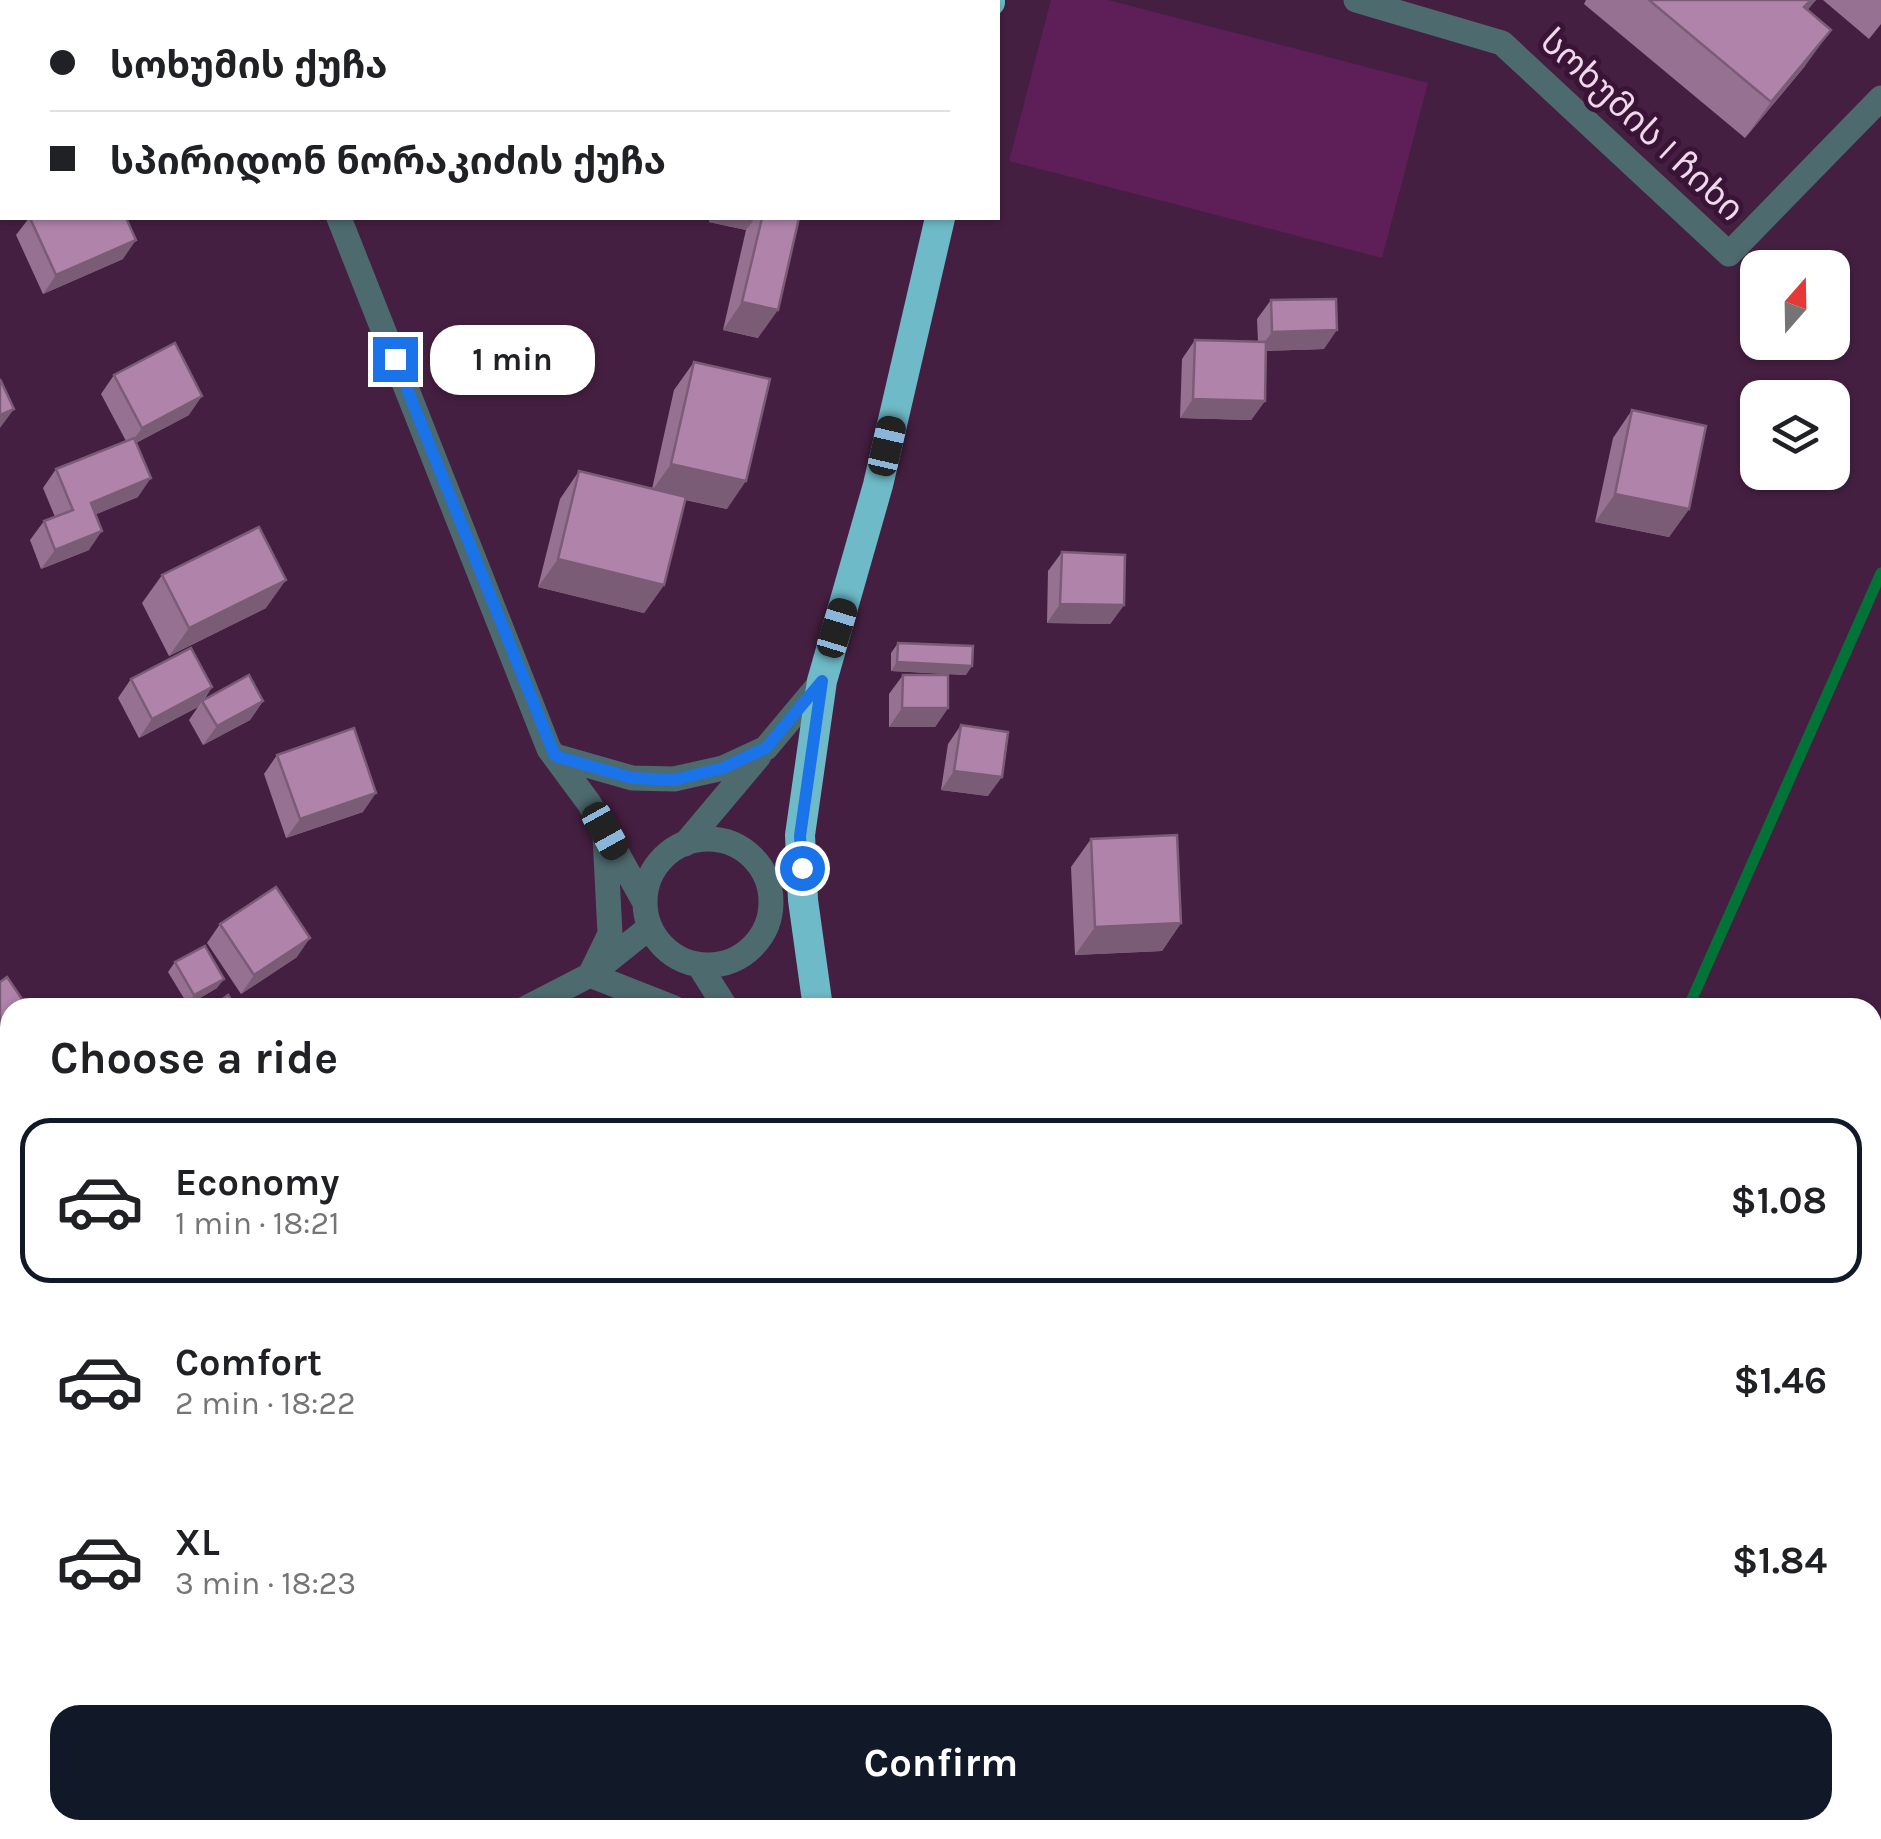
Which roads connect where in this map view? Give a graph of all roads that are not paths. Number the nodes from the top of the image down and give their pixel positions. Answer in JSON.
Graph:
{"nodes":[{"id":1,"x":1356,"y":0,"type":"edge"},
{"id":2,"x":1881,"y":98,"type":"edge"},
{"id":3,"x":340,"y":220,"type":"edge"},
{"id":4,"x":940,"y":220,"type":"edge"},
{"id":5,"x":822,"y":681,"type":"junction"},
{"id":6,"x":766,"y":748,"type":"junction"},
{"id":7,"x":555,"y":756,"type":"junction"},
{"id":8,"x":605,"y":831,"type":"junction"},
{"id":9,"x":684,"y":844,"type":"junction"},
{"id":10,"x":803,"y":900,"type":"junction"},
{"id":11,"x":772,"y":903,"type":"junction"},
{"id":12,"x":648,"y":914,"type":"junction"},
{"id":13,"x":699,"y":965,"type":"junction"},
{"id":14,"x":590,"y":975,"type":"junction"},
{"id":15,"x":545,"y":998,"type":"edge"},
{"id":16,"x":649,"y":998,"type":"edge"},
{"id":17,"x":720,"y":998,"type":"edge"},
{"id":18,"x":817,"y":998,"type":"edge"}],
"edges":[{"from":1,"to":2,"type":"street","name":"სოხუმის I ჩიხი"},
{"from":3,"to":7,"type":"street"},
{"from":4,"to":5,"type":"highway"},
{"from":5,"to":6,"type":"street"},
{"from":5,"to":10,"type":"highway"},
{"from":6,"to":7,"type":"street"},
{"from":6,"to":9,"type":"street"},
{"from":7,"to":8,"type":"street"},
{"from":8,"to":12,"type":"street"},
{"from":8,"to":14,"type":"street"},
{"from":9,"to":11,"type":"street"},
{"from":9,"to":12,"type":"street"},
{"from":10,"to":11,"type":"street"},
{"from":10,"to":18,"type":"highway"},
{"from":11,"to":13,"type":"street"},
{"from":12,"to":13,"type":"street"},
{"from":12,"to":14,"type":"street"},
{"from":13,"to":17,"type":"street"},
{"from":14,"to":15,"type":"street"},
{"from":14,"to":16,"type":"street"}]}
